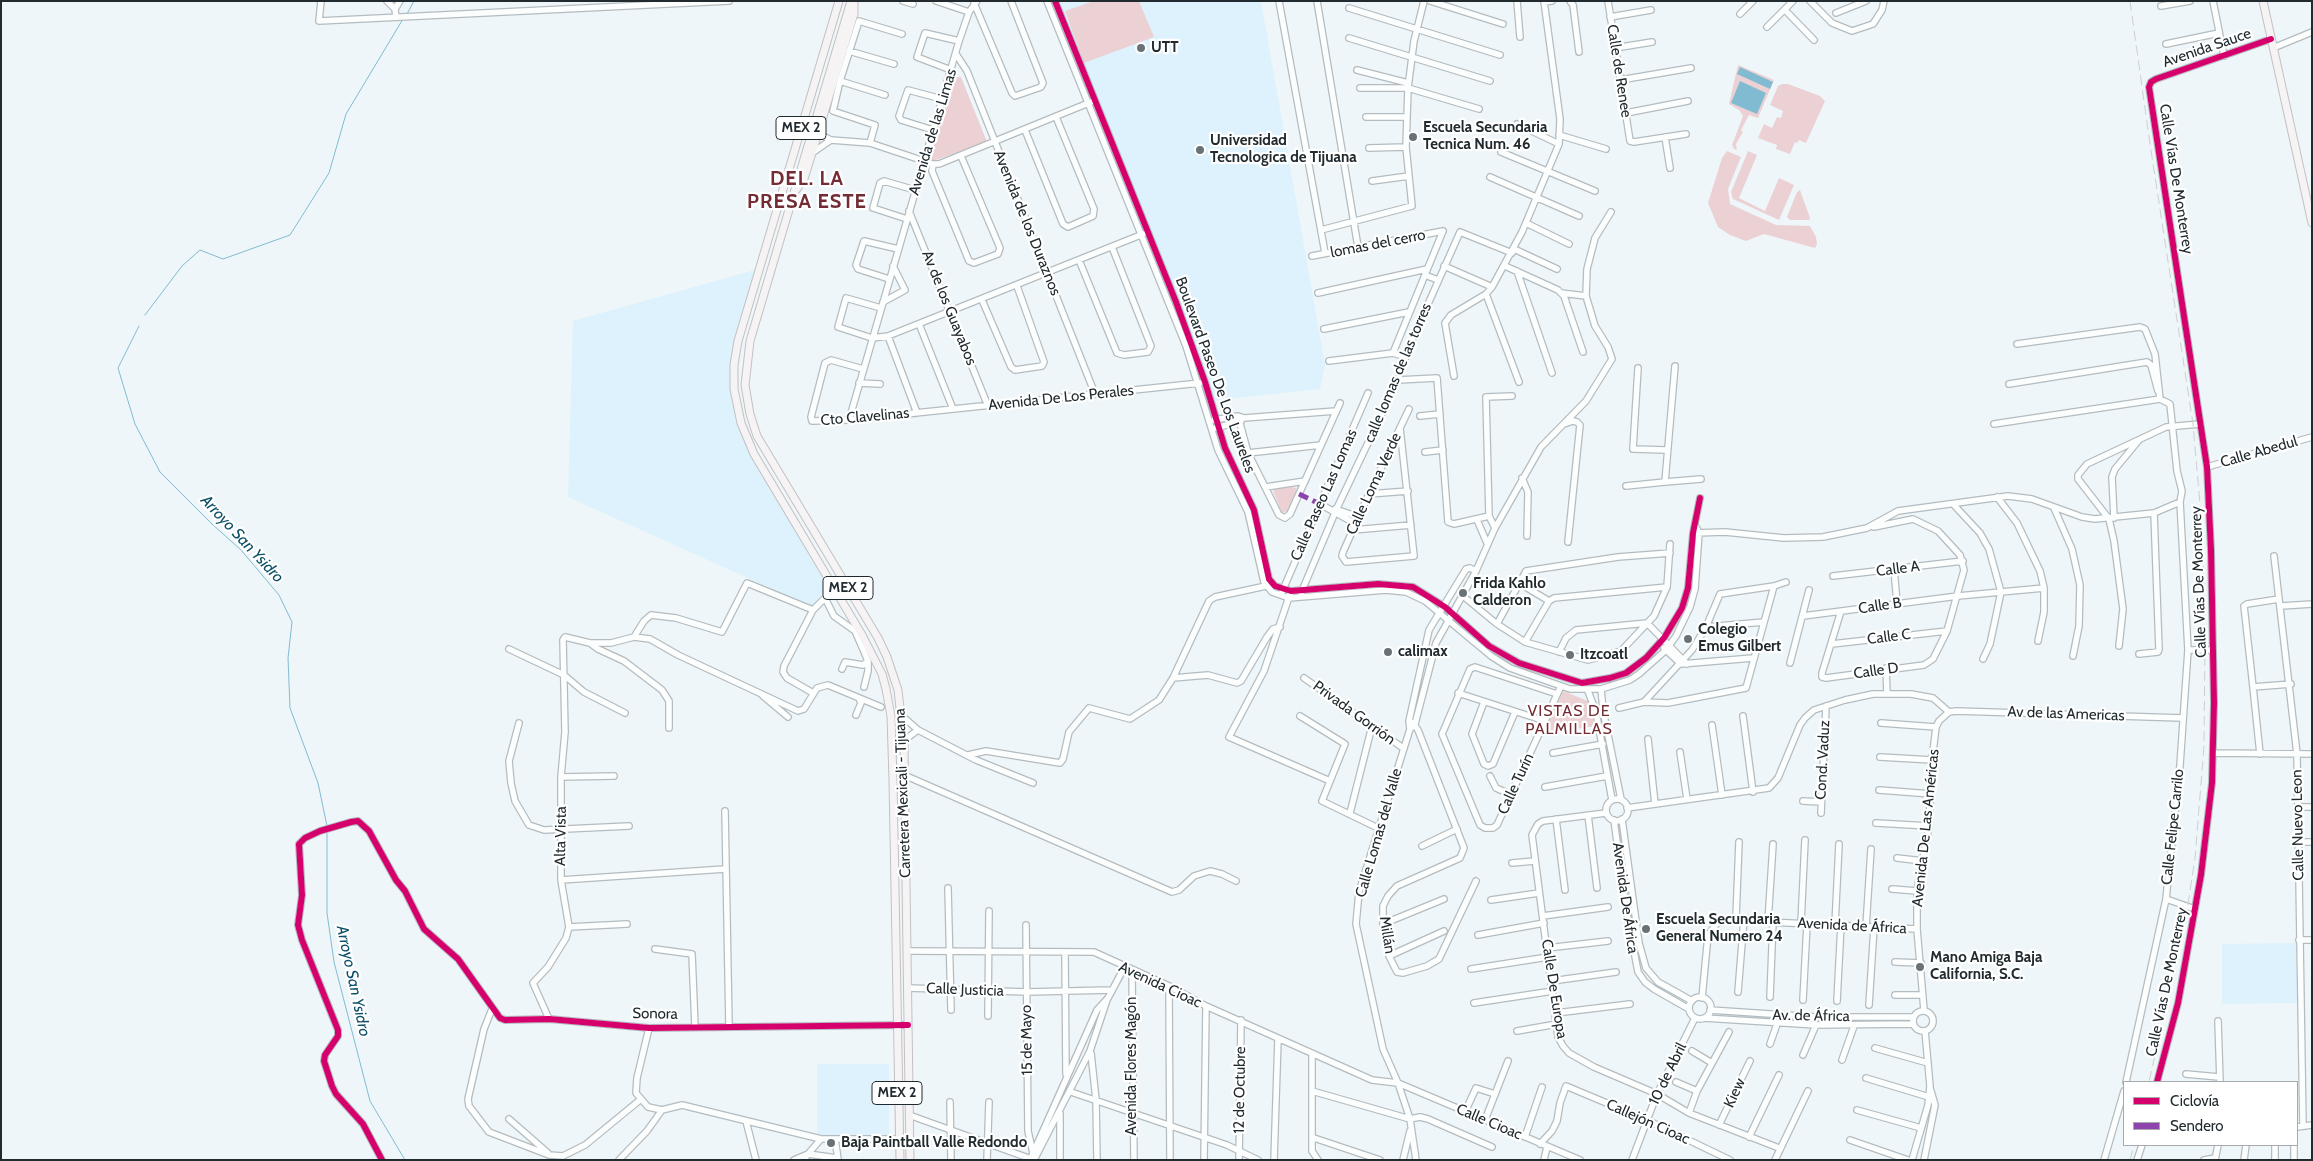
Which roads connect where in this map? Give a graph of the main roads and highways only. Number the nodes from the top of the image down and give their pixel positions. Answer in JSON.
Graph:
{"nodes":[{"id":1,"x":839,"y":1,"type":"edge"},
{"id":2,"x":852,"y":1,"type":"edge"},
{"id":3,"x":2263,"y":1,"type":"edge"},
{"id":4,"x":793,"y":194,"type":"junction"},
{"id":5,"x":2312,"y":223,"type":"edge"},
{"id":6,"x":900,"y":1160,"type":"edge"},
{"id":7,"x":910,"y":1160,"type":"edge"}],
"edges":[{"from":1,"to":6,"type":"main road","name":"Carretera Mexicali - Tijuana","number":"MEX 2"},
{"from":2,"to":4,"type":"main road","name":"Carretera Mexicali - Tijuana","number":"MEX 2"},
{"from":2,"to":4,"type":"main road"},
{"from":3,"to":5,"type":"main road"},
{"from":4,"to":7,"type":"main road","name":"Carretera Mexicali - Tijuana","number":"MEX 2"}]}
